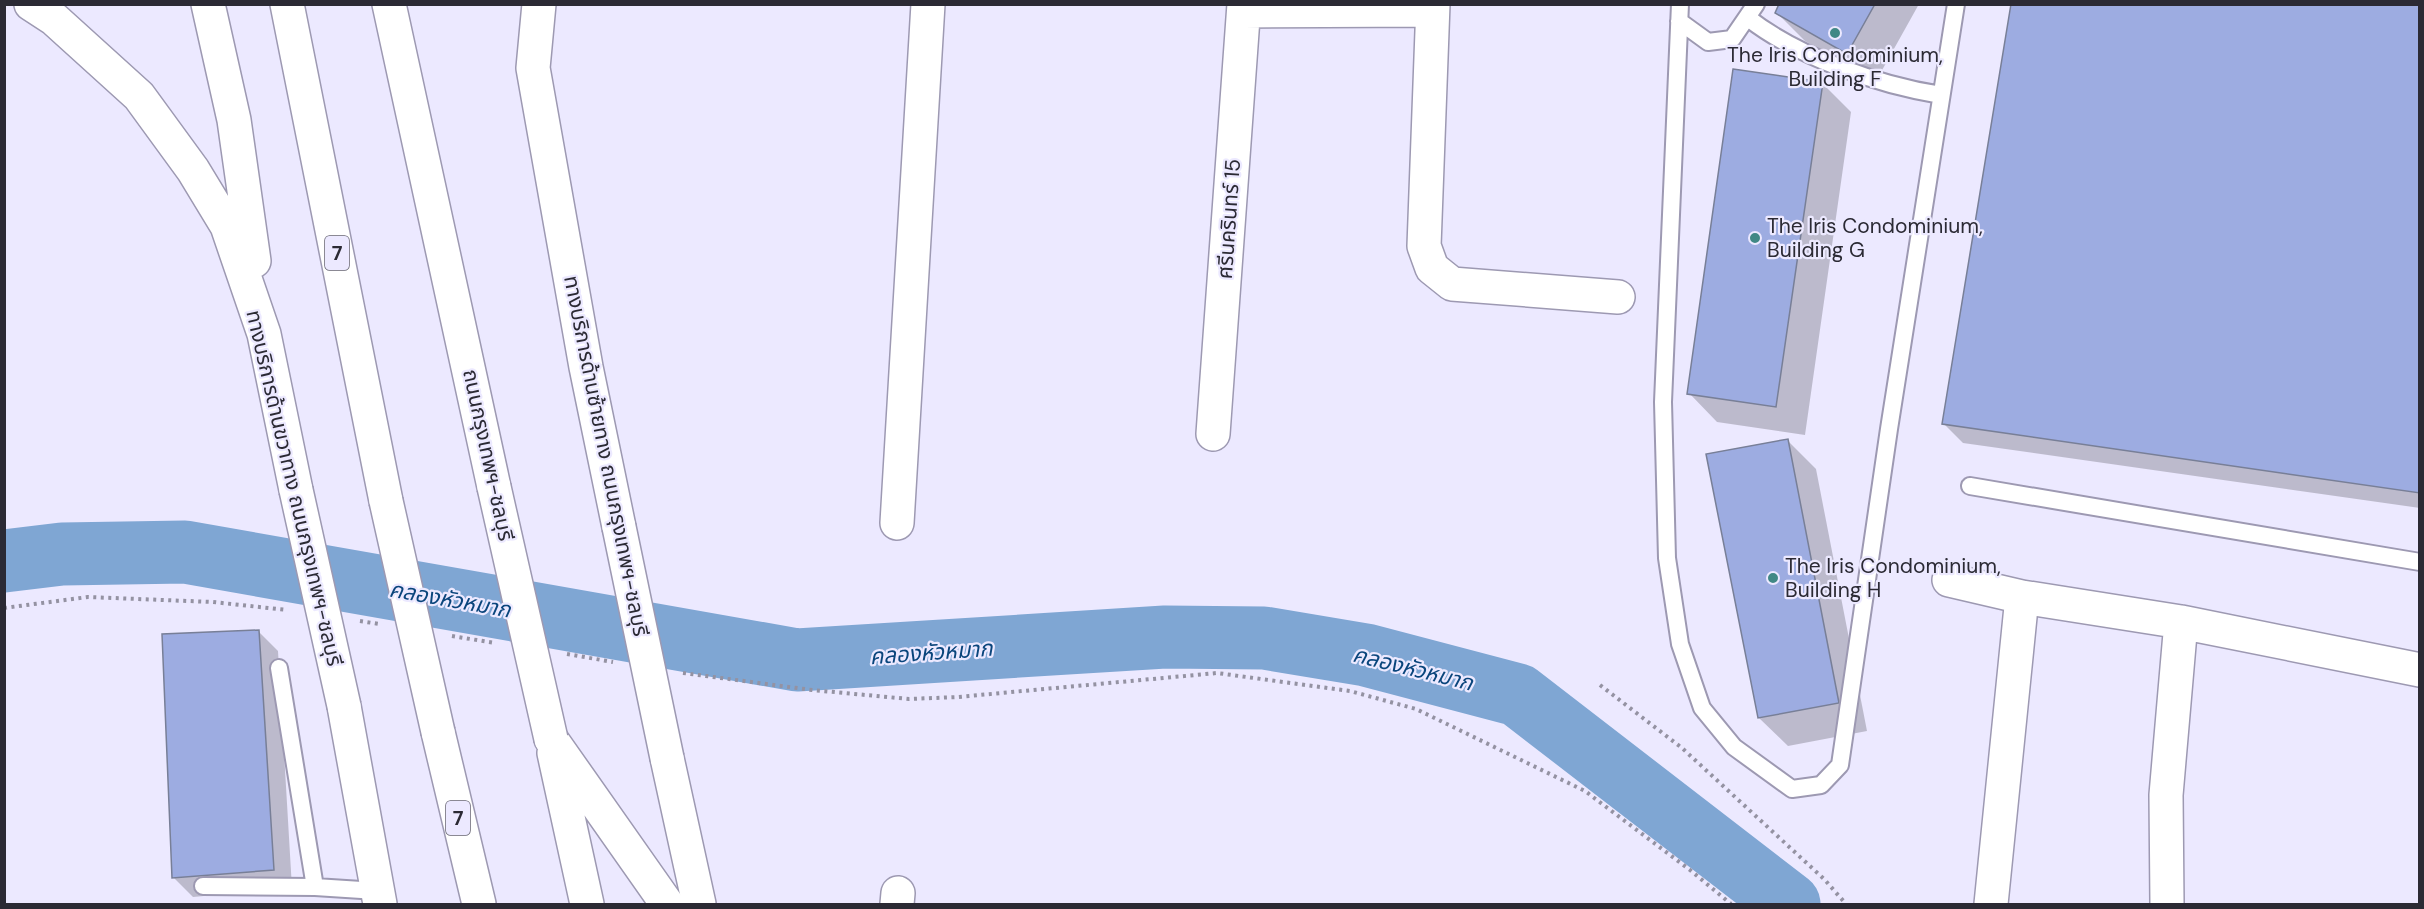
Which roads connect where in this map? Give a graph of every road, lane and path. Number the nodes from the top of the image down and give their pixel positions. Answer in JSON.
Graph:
{"nodes":[{"id":1,"x":31,"y":4,"type":"edge"},
{"id":2,"x":208,"y":4,"type":"edge"},
{"id":3,"x":287,"y":4,"type":"edge"},
{"id":4,"x":389,"y":4,"type":"edge"},
{"id":5,"x":539,"y":4,"type":"edge"},
{"id":6,"x":928,"y":4,"type":"edge"},
{"id":7,"x":1956,"y":4,"type":"edge"},
{"id":8,"x":1432,"y":7,"type":"edge"},
{"id":9,"x":1244,"y":8,"type":"edge"},
{"id":10,"x":1752,"y":11,"type":"edge"},
{"id":11,"x":1679,"y":13,"type":"edge"},
{"id":12,"x":1941,"y":95,"type":"junction"},
{"id":13,"x":1618,"y":297,"type":"dead end"},
{"id":14,"x":264,"y":334,"type":"junction"},
{"id":15,"x":1213,"y":434,"type":"dead end"},
{"id":16,"x":1970,"y":486,"type":"dead end"},
{"id":17,"x":897,"y":523,"type":"dead end"},
{"id":18,"x":2420,"y":562,"type":"edge"},
{"id":19,"x":1949,"y":580,"type":"dead end"},
{"id":20,"x":2022,"y":597,"type":"junction"},
{"id":21,"x":4,"y":608,"type":"edge"},
{"id":22,"x":293,"y":610,"type":"dead end"},
{"id":23,"x":352,"y":620,"type":"dead end"},
{"id":24,"x":2181,"y":622,"type":"junction"},
{"id":25,"x":387,"y":625,"type":"dead end"},
{"id":26,"x":446,"y":635,"type":"dead end"},
{"id":27,"x":504,"y":644,"type":"dead end"},
{"id":28,"x":563,"y":654,"type":"dead end"},
{"id":29,"x":622,"y":663,"type":"dead end"},
{"id":30,"x":279,"y":668,"type":"dead end"},
{"id":31,"x":2420,"y":670,"type":"edge"},
{"id":32,"x":680,"y":672,"type":"dead end"},
{"id":33,"x":1600,"y":685,"type":"dead end"},
{"id":34,"x":551,"y":739,"type":"junction"},
{"id":35,"x":203,"y":886,"type":"dead end"},
{"id":36,"x":315,"y":887,"type":"junction"},
{"id":37,"x":378,"y":898,"type":"edge"},
{"id":38,"x":479,"y":904,"type":"edge"},
{"id":39,"x":587,"y":904,"type":"edge"},
{"id":40,"x":668,"y":904,"type":"edge"},
{"id":41,"x":699,"y":904,"type":"edge"},
{"id":42,"x":1731,"y":904,"type":"edge"},
{"id":43,"x":1846,"y":904,"type":"edge"},
{"id":44,"x":1991,"y":904,"type":"edge"},
{"id":45,"x":2167,"y":904,"type":"edge"}],
"edges":[{"from":1,"to":14,"type":"main road","name":"ทางบริการด้านขวาทาง ถนนกรุงเทพฯ-ชลบุรี"},
{"from":2,"to":14,"type":"main road"},
{"from":3,"to":38,"type":"main road","number":"7","bridge":true},
{"from":4,"to":34,"type":"main road","name":"ถนนกรุงเทพฯ-ชลบุรี","bridge":true},
{"from":5,"to":41,"type":"main road","name":"ทางบริการด้านซ้ายทาง ถนนกรุงเทพฯ-ชลบุรี","bridge":true},
{"from":6,"to":17,"type":"main road"},
{"from":7,"to":12,"type":"lane"},
{"from":8,"to":9,"type":"main road"},
{"from":8,"to":13,"type":"main road"},
{"from":9,"to":15,"type":"main road","name":"ศรีนครินทร์ 15"},
{"from":10,"to":11,"type":"lane"},
{"from":10,"to":12,"type":"lane"},
{"from":11,"to":12,"type":"lane"},
{"from":14,"to":37,"type":"main road","name":"ทางบริการด้านขวาทาง ถนนกรุงเทพฯ-ชลบุรี","bridge":true},
{"from":16,"to":18,"type":"lane"},
{"from":19,"to":20,"type":"main road"},
{"from":20,"to":24,"type":"main road"},
{"from":20,"to":44,"type":"main road"},
{"from":21,"to":22,"type":"path"},
{"from":23,"to":25,"type":"path"},
{"from":24,"to":31,"type":"main road"},
{"from":24,"to":45,"type":"main road"},
{"from":26,"to":27,"type":"path"},
{"from":28,"to":29,"type":"path"},
{"from":30,"to":36,"type":"lane"},
{"from":32,"to":42,"type":"path"},
{"from":33,"to":43,"type":"path"},
{"from":34,"to":39,"type":"main road","name":"ถนนกรุงเทพฯ-ชลบุรี"},
{"from":34,"to":40,"type":"main road"},
{"from":35,"to":36,"type":"lane"},
{"from":36,"to":37,"type":"lane"}]}
